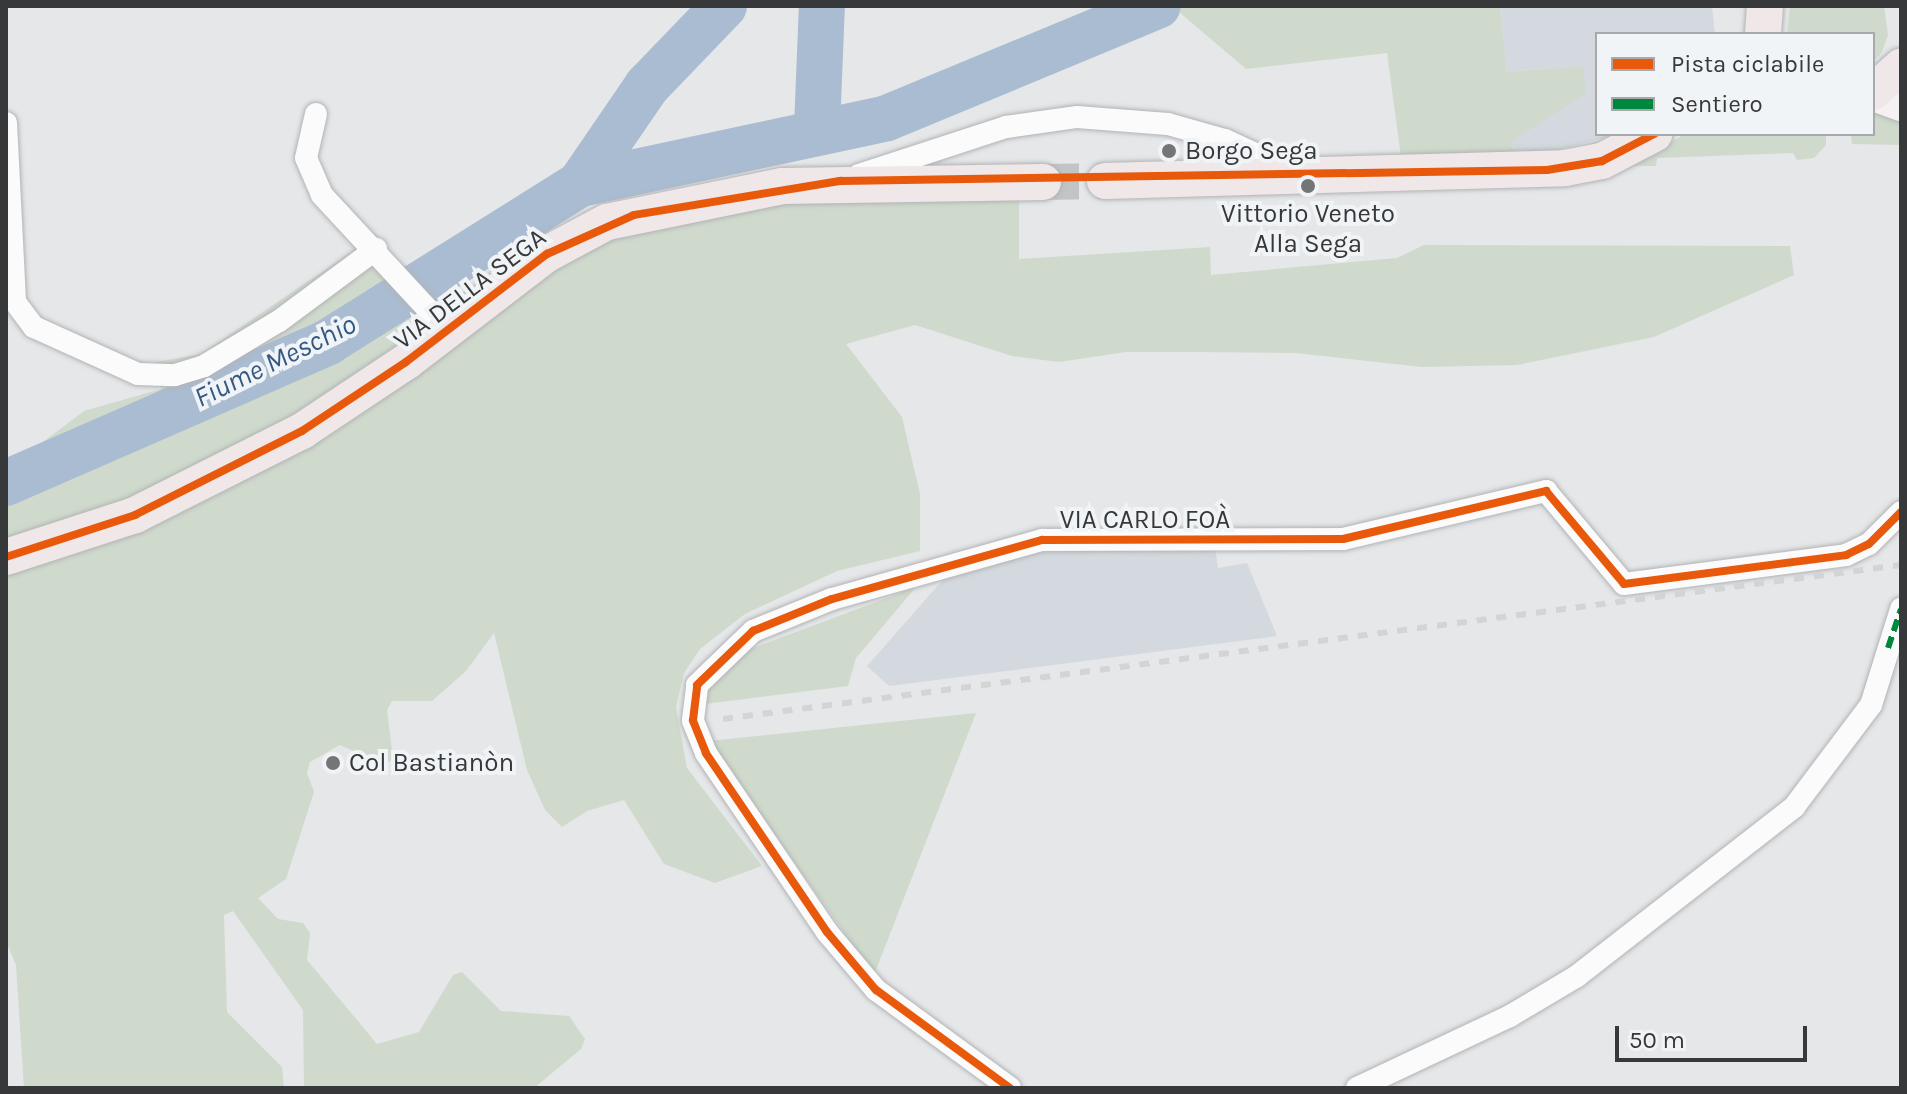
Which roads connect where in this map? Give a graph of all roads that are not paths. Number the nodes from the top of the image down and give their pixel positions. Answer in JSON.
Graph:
{"nodes":[{"id":1,"x":1765,"y":6,"type":"edge"},
{"id":2,"x":1763,"y":32,"type":"edge"},
{"id":3,"x":1901,"y":67,"type":"edge"},
{"id":4,"x":1875,"y":92,"type":"edge"},
{"id":5,"x":1875,"y":95,"type":"edge"},
{"id":6,"x":1901,"y":105,"type":"edge"},
{"id":7,"x":316,"y":114,"type":"dead end"},
{"id":8,"x":6,"y":123,"type":"edge"},
{"id":9,"x":1650,"y":136,"type":"edge"},
{"id":10,"x":1274,"y":179,"type":"junction"},
{"id":11,"x":840,"y":181,"type":"junction"},
{"id":12,"x":1105,"y":181,"type":"tunnel mouth"},
{"id":13,"x":1043,"y":182,"type":"tunnel mouth"},
{"id":14,"x":376,"y":249,"type":"junction"},
{"id":15,"x":437,"y":319,"type":"junction"},
{"id":16,"x":1901,"y":512,"type":"edge"},
{"id":17,"x":6,"y":557,"type":"edge"},
{"id":18,"x":1901,"y":609,"type":"edge"},
{"id":19,"x":1895,"y":650,"type":"edge"},
{"id":20,"x":1010,"y":1088,"type":"edge"},
{"id":21,"x":1357,"y":1088,"type":"edge"}],
"edges":[{"from":1,"to":2,"type":"main road"},
{"from":3,"to":4,"type":"main road"},
{"from":5,"to":6,"type":"main road"},
{"from":7,"to":14,"type":"street"},
{"from":8,"to":14,"type":"street"},
{"from":9,"to":10,"type":"main road"},
{"from":10,"to":11,"type":"street","name":"VIA DELLA SEGA"},
{"from":10,"to":12,"type":"main road"},
{"from":11,"to":13,"type":"main road","name":"VIA DELLA SEGA"},
{"from":11,"to":15,"type":"main road","name":"VIA DELLA SEGA"},
{"from":14,"to":15,"type":"street"},
{"from":15,"to":17,"type":"main road","name":"VIA DELLA SEGA"},
{"from":16,"to":20,"type":"street","name":"VIA CARLO FOÀ"},
{"from":18,"to":19,"type":"street"},
{"from":19,"to":21,"type":"street"}]}
